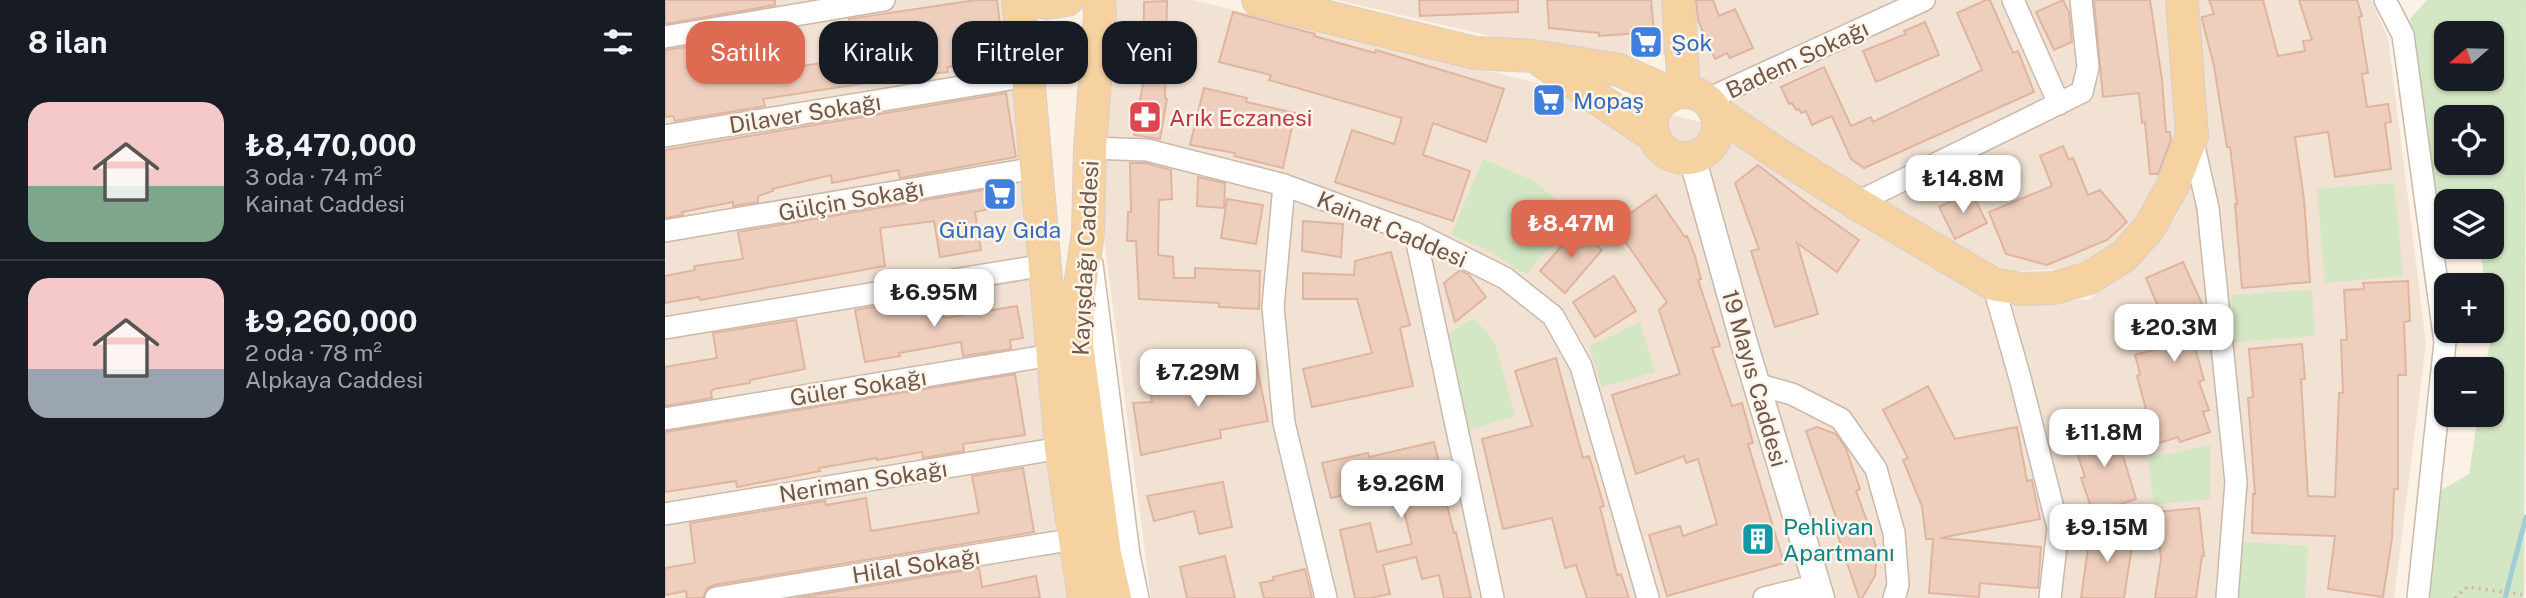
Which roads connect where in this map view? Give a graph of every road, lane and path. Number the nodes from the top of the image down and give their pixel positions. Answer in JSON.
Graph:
{"nodes":[{"id":1,"x":884,"y":0,"type":"edge"},
{"id":2,"x":1018,"y":0,"type":"edge"},
{"id":3,"x":1034,"y":0,"type":"edge"},
{"id":4,"x":1067,"y":0,"type":"edge"},
{"id":5,"x":1099,"y":0,"type":"edge"},
{"id":6,"x":1258,"y":0,"type":"edge"},
{"id":7,"x":1678,"y":0,"type":"edge"},
{"id":8,"x":1924,"y":0,"type":"edge"},
{"id":9,"x":2013,"y":0,"type":"edge"},
{"id":10,"x":2081,"y":0,"type":"edge"},
{"id":11,"x":2182,"y":0,"type":"edge"},
{"id":12,"x":2385,"y":0,"type":"edge"},
{"id":13,"x":1021,"y":21,"type":"edge"},
{"id":14,"x":665,"y":37,"type":"edge"},
{"id":15,"x":1533,"y":56,"type":"junction"},
{"id":16,"x":980,"y":84,"type":"edge"},
{"id":17,"x":1029,"y":84,"type":"edge"},
{"id":18,"x":1695,"y":99,"type":"junction"},
{"id":19,"x":2059,"y":104,"type":"junction"},
{"id":20,"x":665,"y":136,"type":"edge"},
{"id":21,"x":1654,"y":136,"type":"junction"},
{"id":22,"x":2192,"y":136,"type":"junction"},
{"id":23,"x":1090,"y":148,"type":"junction"},
{"id":24,"x":1701,"y":152,"type":"junction"},
{"id":25,"x":1775,"y":152,"type":"junction"},
{"id":26,"x":1037,"y":169,"type":"junction"},
{"id":27,"x":1284,"y":184,"type":"junction"},
{"id":28,"x":1856,"y":203,"type":"junction"},
{"id":29,"x":665,"y":231,"type":"edge"},
{"id":30,"x":1088,"y":233,"type":"junction"},
{"id":31,"x":1415,"y":233,"type":"junction"},
{"id":32,"x":1045,"y":265,"type":"junction"},
{"id":33,"x":1993,"y":284,"type":"junction"},
{"id":34,"x":665,"y":328,"type":"edge"},
{"id":35,"x":1052,"y":355,"type":"junction"},
{"id":36,"x":1756,"y":384,"type":"junction"},
{"id":37,"x":665,"y":419,"type":"edge"},
{"id":38,"x":1061,"y":448,"type":"junction"},
{"id":39,"x":665,"y":514,"type":"edge"},
{"id":40,"x":1075,"y":539,"type":"junction"},
{"id":41,"x":1819,"y":591,"type":"edge"},
{"id":42,"x":2526,"y":595,"type":"edge"},
{"id":43,"x":716,"y":598,"type":"edge"},
{"id":44,"x":1084,"y":598,"type":"edge"},
{"id":45,"x":1115,"y":598,"type":"edge"},
{"id":46,"x":1138,"y":598,"type":"edge"},
{"id":47,"x":1326,"y":598,"type":"edge"},
{"id":48,"x":1493,"y":598,"type":"edge"},
{"id":49,"x":1648,"y":598,"type":"edge"},
{"id":50,"x":1764,"y":598,"type":"edge"},
{"id":51,"x":1894,"y":598,"type":"edge"},
{"id":52,"x":2050,"y":598,"type":"edge"},
{"id":53,"x":2227,"y":598,"type":"edge"},
{"id":54,"x":2417,"y":598,"type":"edge"},
{"id":55,"x":2455,"y":598,"type":"edge"}],
"edges":[{"from":1,"to":14,"type":"street"},
{"from":2,"to":13,"type":"main road","name":"Kayışdağı Caddesi"},
{"from":3,"to":4,"type":"main road"},
{"from":5,"to":23,"type":"main road","name":"Kayışdağı Caddesi"},
{"from":6,"to":15,"type":"main road"},
{"from":7,"to":18,"type":"main road"},
{"from":8,"to":18,"type":"street","name":"Badem Sokağı"},
{"from":9,"to":19,"type":"street"},
{"from":10,"to":19,"type":"street"},
{"from":11,"to":22,"type":"main road"},
{"from":12,"to":54,"type":"street"},
{"from":15,"to":18,"type":"main road"},
{"from":15,"to":21,"type":"main road"},
{"from":16,"to":20,"type":"street","name":"Dilaver Sokağı"},
{"from":17,"to":26,"type":"main road","name":"Kayışdağı Caddesi"},
{"from":18,"to":21,"type":"main road"},
{"from":18,"to":24,"type":"main road"},
{"from":18,"to":25,"type":"main road"},
{"from":19,"to":28,"type":"street"},
{"from":21,"to":24,"type":"main road"},
{"from":22,"to":33,"type":"main road"},
{"from":22,"to":53,"type":"street"},
{"from":23,"to":27,"type":"street","name":"Kainat Caddesi"},
{"from":23,"to":30,"type":"main road","name":"Kayışdağı Caddesi"},
{"from":24,"to":25,"type":"main road"},
{"from":24,"to":36,"type":"street","name":"19 Mayıs Caddesi"},
{"from":25,"to":28,"type":"main road"},
{"from":26,"to":29,"type":"street","name":"Gülçin Sokağı"},
{"from":26,"to":32,"type":"main road","name":"Kayışdağı Caddesi"},
{"from":27,"to":31,"type":"street","name":"Kainat Caddesi"},
{"from":27,"to":47,"type":"street"},
{"from":28,"to":33,"type":"main road"},
{"from":30,"to":45,"type":"main road","name":"Kayışdağı Caddesi"},
{"from":30,"to":46,"type":"street"},
{"from":31,"to":48,"type":"street"},
{"from":31,"to":49,"type":"street","name":"Kainat Caddesi"},
{"from":32,"to":34,"type":"street"},
{"from":32,"to":35,"type":"main road","name":"Kayışdağı Caddesi"},
{"from":33,"to":52,"type":"street"},
{"from":35,"to":37,"type":"street","name":"Güler Sokağı"},
{"from":35,"to":38,"type":"main road","name":"Kayışdağı Caddesi"},
{"from":36,"to":41,"type":"street","name":"19 Mayıs Caddesi"},
{"from":36,"to":51,"type":"street"},
{"from":38,"to":39,"type":"street","name":"Neriman Sokağı"},
{"from":38,"to":40,"type":"main road","name":"Kayışdağı Caddesi"},
{"from":40,"to":43,"type":"street","name":"Hilal Sokağı"},
{"from":40,"to":44,"type":"main road","name":"Kayışdağı Caddesi"},
{"from":41,"to":50,"type":"street"},
{"from":42,"to":55,"type":"path"}]}
